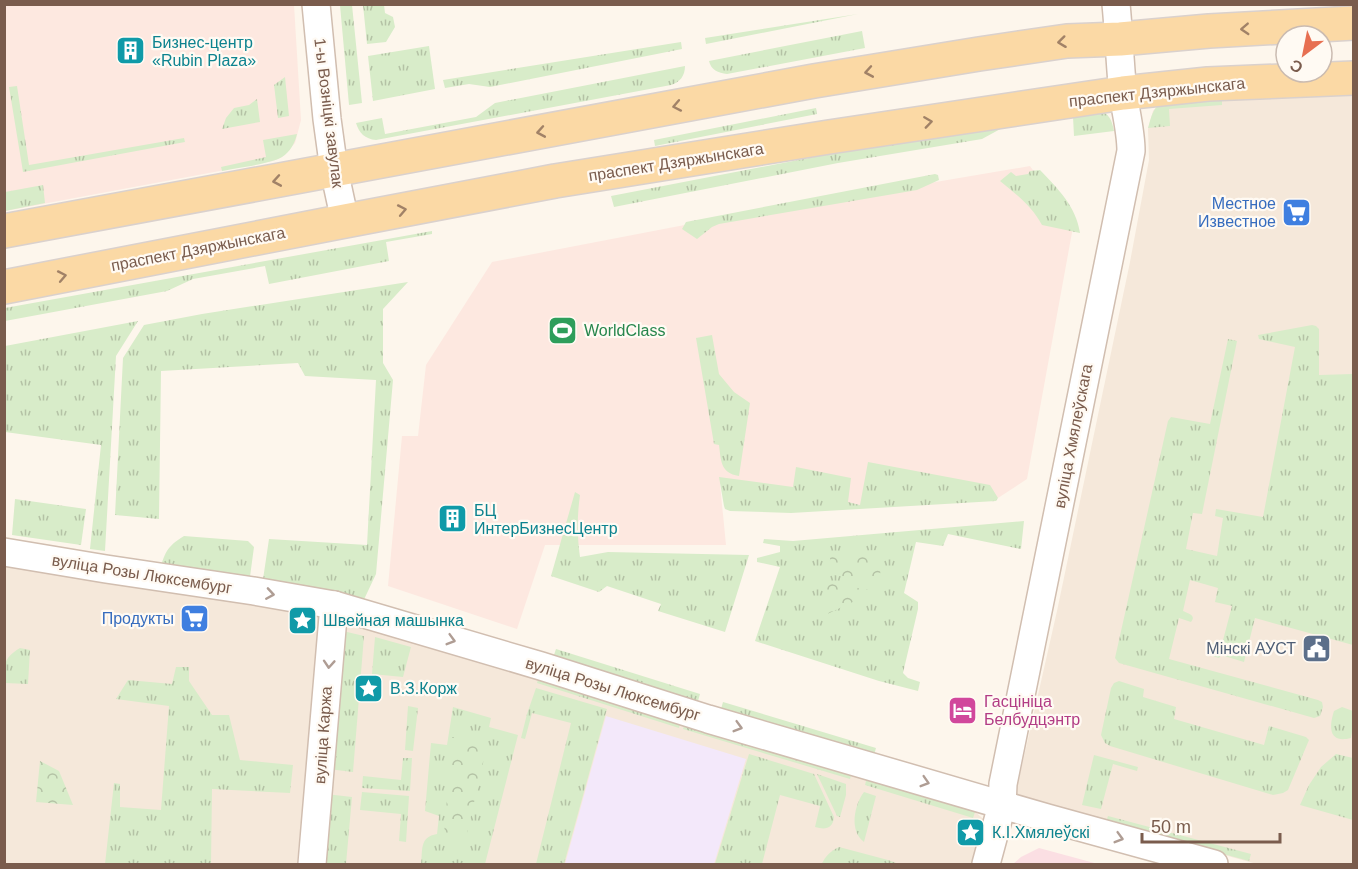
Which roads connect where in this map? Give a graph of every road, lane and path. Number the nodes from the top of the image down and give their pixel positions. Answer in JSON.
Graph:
{"nodes":[{"id":1,"x":316,"y":4,"type":"edge"},
{"id":2,"x":1116,"y":4,"type":"edge"},
{"id":3,"x":1353,"y":23,"type":"edge"},
{"id":4,"x":1120,"y":39,"type":"junction"},
{"id":5,"x":1353,"y":78,"type":"edge"},
{"id":6,"x":1123,"y":93,"type":"junction"},
{"id":7,"x":334,"y":170,"type":"junction"},
{"id":8,"x":345,"y":220,"type":"junction"},
{"id":9,"x":4,"y":231,"type":"edge"},
{"id":10,"x":4,"y":287,"type":"edge"},
{"id":11,"x":4,"y":552,"type":"edge"},
{"id":12,"x":334,"y":605,"type":"junction"},
{"id":13,"x":1002,"y":805,"type":"junction"},
{"id":14,"x":312,"y":864,"type":"edge"},
{"id":15,"x":986,"y":864,"type":"edge"},
{"id":16,"x":1214,"y":864,"type":"edge"}],
"edges":[{"from":1,"to":7,"type":"street","name":"1-ы Возніцкі завулак"},
{"from":2,"to":4,"type":"street","name":"вуліца Хмялеўскага"},
{"from":3,"to":4,"type":"main road","one_way":true},
{"from":4,"to":6,"type":"street","name":"вуліца Хмялеўскага"},
{"from":4,"to":7,"type":"main road","one_way":true},
{"from":5,"to":6,"type":"main road","name":"праспект Дзяржынскага"},
{"from":8,"to":6,"type":"main road","name":"праспект Дзяржынскага","one_way":true},
{"from":6,"to":13,"type":"street","name":"вуліца Хмялеўскага"},
{"from":7,"to":8,"type":"street","name":"1-ы Возніцкі завулак"},
{"from":7,"to":9,"type":"main road","one_way":true},
{"from":10,"to":8,"type":"main road","name":"праспект Дзяржынскага","one_way":true},
{"from":11,"to":12,"type":"street","name":"вуліца Розы Люксембург","one_way":true},
{"from":12,"to":13,"type":"street","name":"вуліца Розы Люксембург","one_way":true},
{"from":12,"to":14,"type":"street","name":"вуліца Каржа","one_way":true},
{"from":13,"to":15,"type":"street","name":"вуліца Хмялеўскага"},
{"from":13,"to":16,"type":"street","name":"вуліца Розы Люксембург","one_way":true}]}
